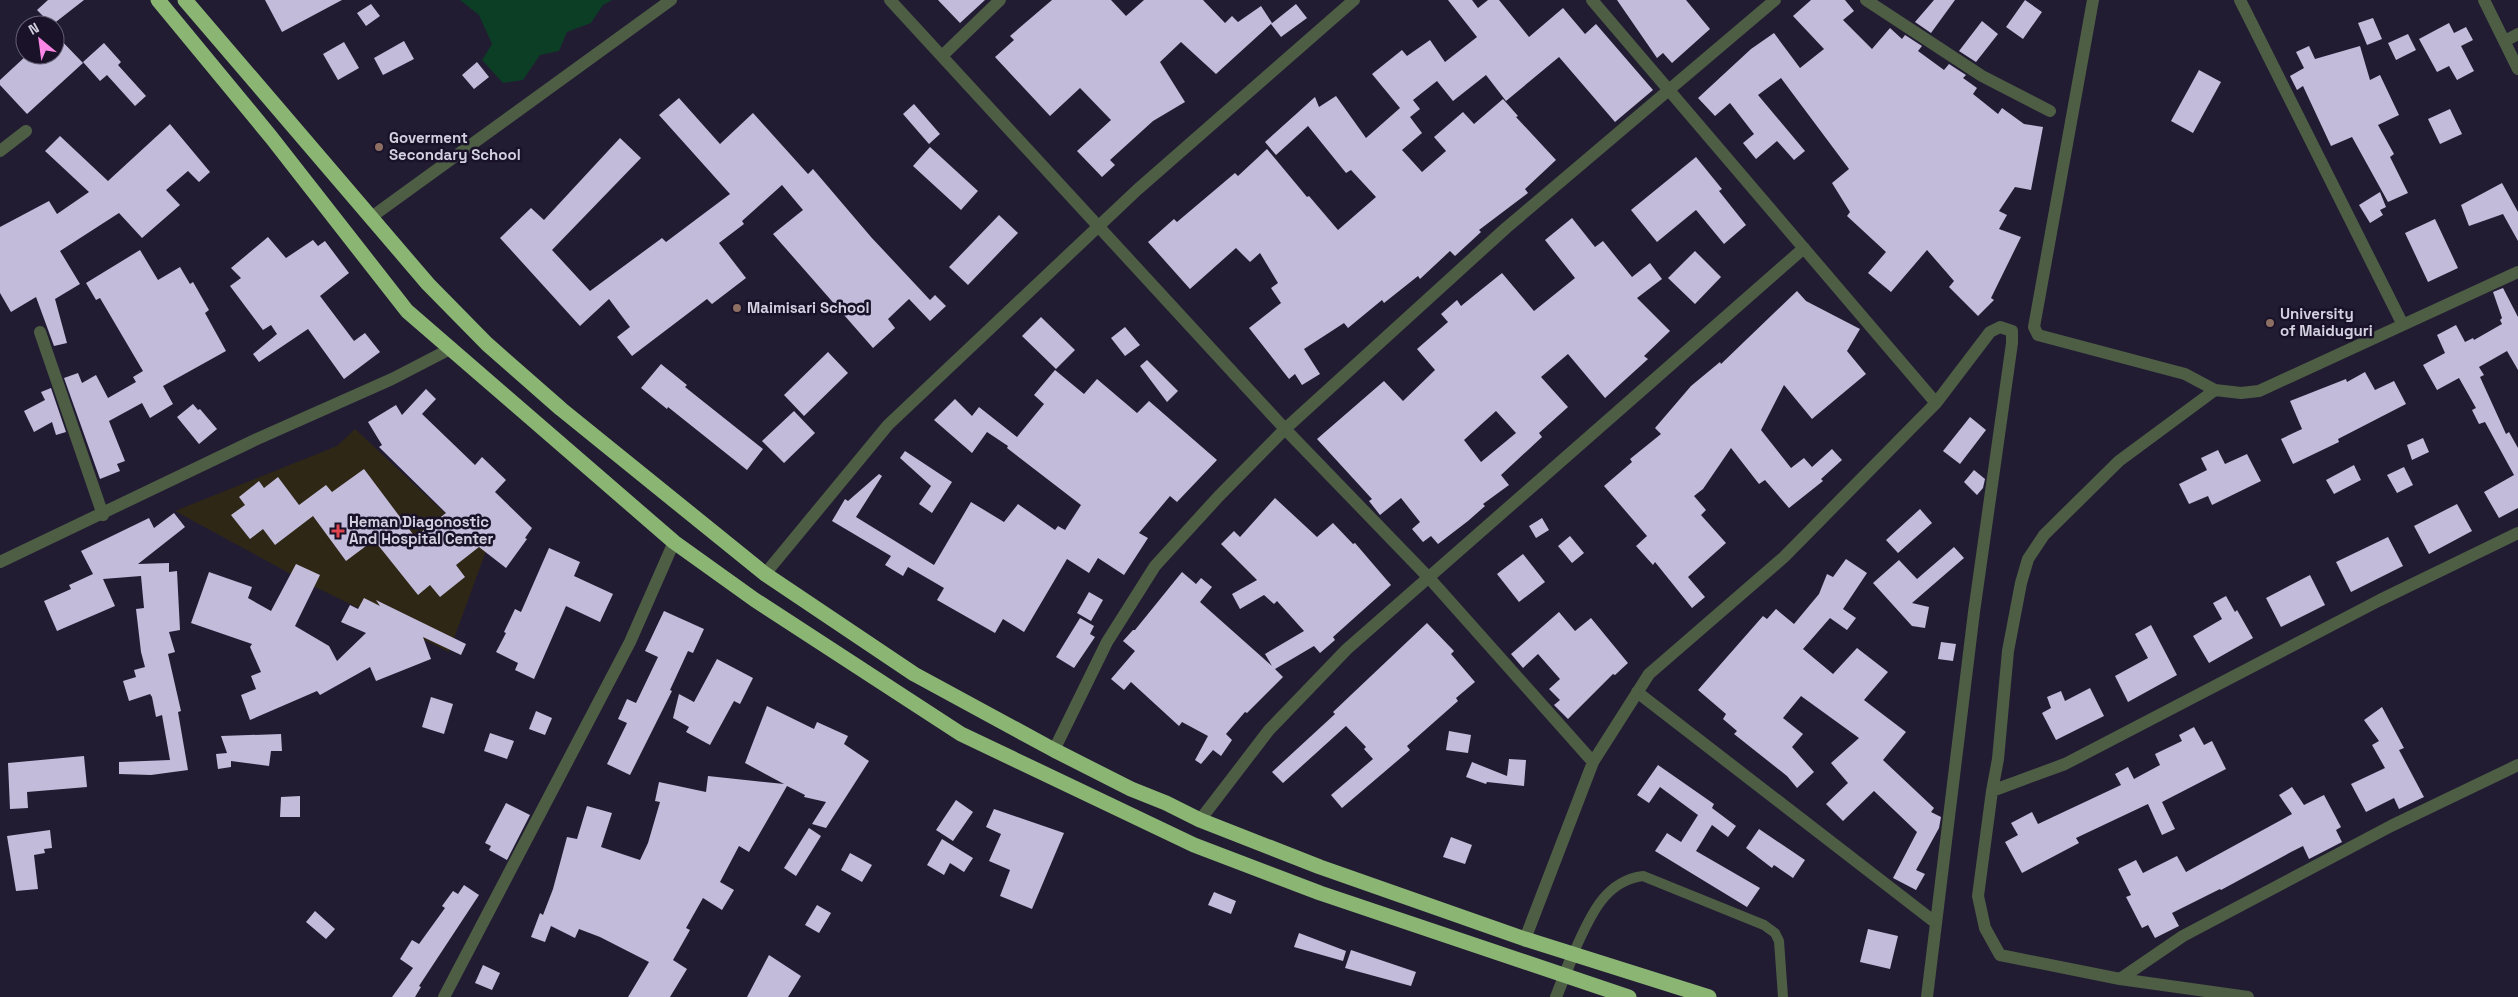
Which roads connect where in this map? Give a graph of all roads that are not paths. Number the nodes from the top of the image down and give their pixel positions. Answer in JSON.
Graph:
{"nodes":[{"id":1,"x":158,"y":0,"type":"edge"},
{"id":2,"x":185,"y":0,"type":"edge"},
{"id":3,"x":671,"y":0,"type":"edge"},
{"id":4,"x":890,"y":0,"type":"edge"},
{"id":5,"x":1000,"y":0,"type":"edge"},
{"id":6,"x":1354,"y":0,"type":"edge"},
{"id":7,"x":1592,"y":0,"type":"edge"},
{"id":8,"x":1775,"y":0,"type":"edge"},
{"id":9,"x":1866,"y":0,"type":"edge"},
{"id":10,"x":2092,"y":0,"type":"edge"},
{"id":11,"x":2240,"y":0,"type":"edge"},
{"id":12,"x":2484,"y":0,"type":"edge"},
{"id":13,"x":2518,"y":34,"type":"edge"},
{"id":14,"x":2505,"y":41,"type":"junction"},
{"id":15,"x":942,"y":56,"type":"junction"},
{"id":16,"x":2518,"y":69,"type":"edge"},
{"id":17,"x":1671,"y":90,"type":"junction"},
{"id":18,"x":2050,"y":111,"type":"dead end"},
{"id":19,"x":26,"y":131,"type":"dead end"},
{"id":20,"x":0,"y":151,"type":"edge"},
{"id":21,"x":334,"y":175,"type":"junction"},
{"id":22,"x":313,"y":190,"type":"junction"},
{"id":23,"x":370,"y":218,"type":"junction"},
{"id":24,"x":1099,"y":226,"type":"junction"},
{"id":25,"x":1804,"y":248,"type":"junction"},
{"id":26,"x":2518,"y":272,"type":"edge"},
{"id":27,"x":2403,"y":325,"type":"junction"},
{"id":28,"x":40,"y":332,"type":"dead end"},
{"id":29,"x":452,"y":348,"type":"junction"},
{"id":30,"x":2215,"y":390,"type":"junction"},
{"id":31,"x":1936,"y":403,"type":"junction"},
{"id":32,"x":1285,"y":429,"type":"junction"},
{"id":33,"x":103,"y":515,"type":"junction"},
{"id":34,"x":2518,"y":532,"type":"edge"},
{"id":35,"x":674,"y":542,"type":"junction"},
{"id":36,"x":0,"y":562,"type":"edge"},
{"id":37,"x":765,"y":574,"type":"junction"},
{"id":38,"x":1430,"y":579,"type":"junction"},
{"id":39,"x":1637,"y":692,"type":"junction"},
{"id":40,"x":1054,"y":750,"type":"junction"},
{"id":41,"x":1593,"y":762,"type":"junction"},
{"id":42,"x":2518,"y":765,"type":"edge"},
{"id":43,"x":1992,"y":791,"type":"junction"},
{"id":44,"x":1200,"y":820,"type":"junction"},
{"id":45,"x":1270,"y":847,"type":"junction"},
{"id":46,"x":1260,"y":870,"type":"junction"},
{"id":47,"x":1936,"y":923,"type":"junction"},
{"id":48,"x":1525,"y":939,"type":"junction"},
{"id":49,"x":1573,"y":954,"type":"junction"},
{"id":50,"x":1565,"y":976,"type":"junction"},
{"id":51,"x":2120,"y":979,"type":"junction"},
{"id":52,"x":444,"y":997,"type":"edge"},
{"id":53,"x":1556,"y":997,"type":"edge"},
{"id":54,"x":1629,"y":997,"type":"edge"},
{"id":55,"x":1709,"y":997,"type":"edge"},
{"id":56,"x":1783,"y":997,"type":"edge"},
{"id":57,"x":1927,"y":997,"type":"edge"},
{"id":58,"x":2248,"y":997,"type":"edge"}],
"edges":[{"from":1,"to":22,"type":"highway"},
{"from":2,"to":21,"type":"highway"},
{"from":3,"to":23,"type":"street"},
{"from":4,"to":15,"type":"street"},
{"from":5,"to":15,"type":"street"},
{"from":6,"to":24,"type":"street"},
{"from":7,"to":17,"type":"street"},
{"from":8,"to":17,"type":"street"},
{"from":9,"to":18,"type":"street"},
{"from":10,"to":30,"type":"street"},
{"from":11,"to":27,"type":"street"},
{"from":12,"to":14,"type":"street"},
{"from":13,"to":14,"type":"street"},
{"from":14,"to":16,"type":"street"},
{"from":15,"to":24,"type":"street"},
{"from":17,"to":25,"type":"street"},
{"from":17,"to":32,"type":"street"},
{"from":19,"to":20,"type":"street"},
{"from":21,"to":22,"type":"highway"},
{"from":21,"to":23,"type":"highway"},
{"from":22,"to":29,"type":"highway"},
{"from":23,"to":37,"type":"highway"},
{"from":24,"to":32,"type":"street"},
{"from":24,"to":37,"type":"street"},
{"from":25,"to":31,"type":"street"},
{"from":25,"to":38,"type":"street"},
{"from":26,"to":27,"type":"street"},
{"from":27,"to":30,"type":"street"},
{"from":28,"to":33,"type":"street"},
{"from":29,"to":33,"type":"street"},
{"from":29,"to":35,"type":"highway"},
{"from":30,"to":43,"type":"street"},
{"from":31,"to":39,"type":"street"},
{"from":31,"to":47,"type":"street"},
{"from":32,"to":38,"type":"street"},
{"from":32,"to":40,"type":"street"},
{"from":33,"to":36,"type":"street"},
{"from":34,"to":43,"type":"street"},
{"from":35,"to":46,"type":"highway"},
{"from":35,"to":52,"type":"street"},
{"from":37,"to":40,"type":"highway"},
{"from":38,"to":41,"type":"street"},
{"from":38,"to":44,"type":"street"},
{"from":39,"to":41,"type":"street"},
{"from":39,"to":47,"type":"street"},
{"from":40,"to":44,"type":"highway"},
{"from":41,"to":48,"type":"street"},
{"from":42,"to":51,"type":"street"},
{"from":43,"to":51,"type":"street"},
{"from":44,"to":45,"type":"highway"},
{"from":45,"to":46,"type":"highway"},
{"from":45,"to":48,"type":"highway"},
{"from":46,"to":50,"type":"highway"},
{"from":47,"to":57,"type":"street"},
{"from":48,"to":49,"type":"highway"},
{"from":49,"to":50,"type":"street"},
{"from":49,"to":55,"type":"highway"},
{"from":49,"to":56,"type":"lane"},
{"from":50,"to":53,"type":"street"},
{"from":50,"to":54,"type":"highway"},
{"from":51,"to":58,"type":"street"}]}
